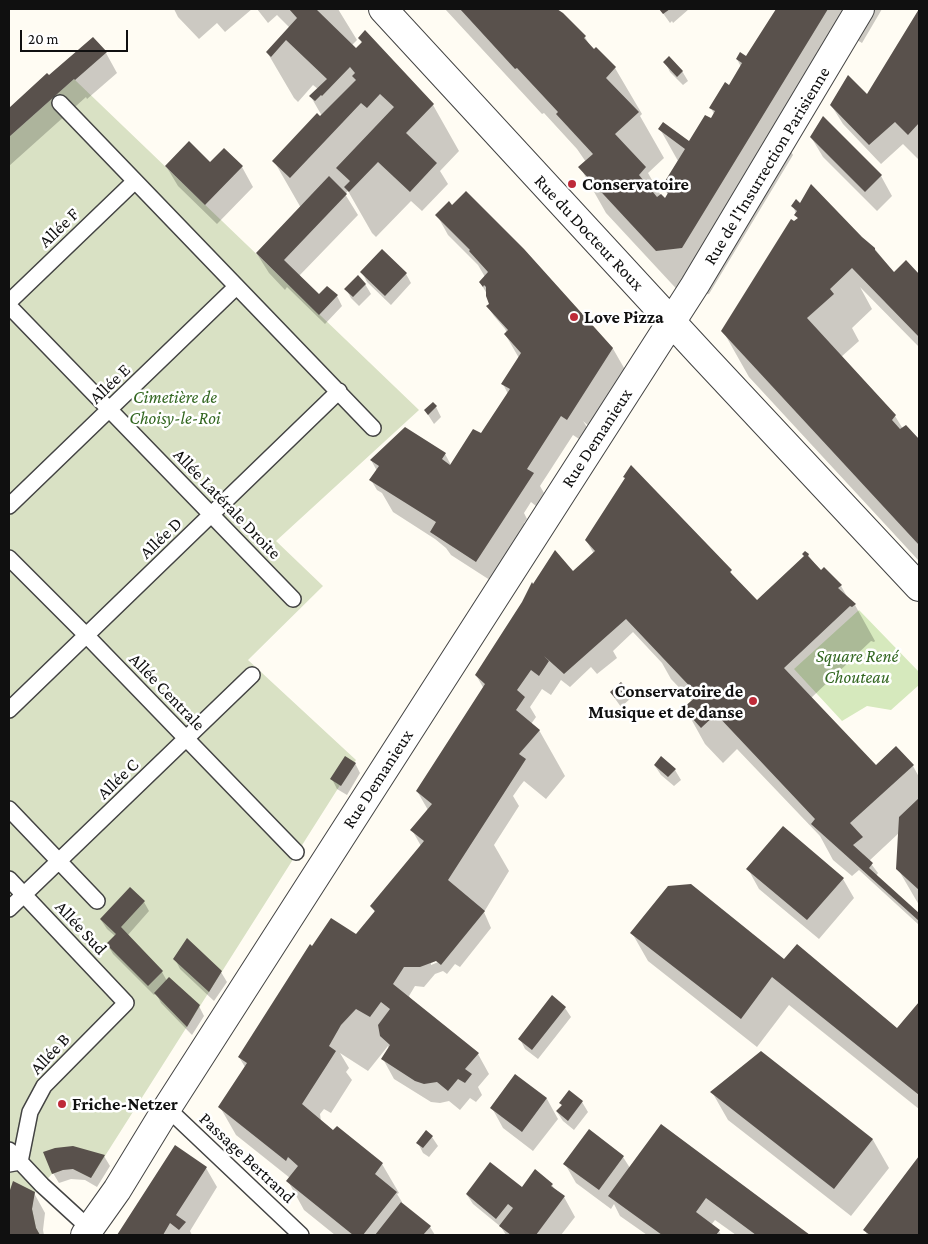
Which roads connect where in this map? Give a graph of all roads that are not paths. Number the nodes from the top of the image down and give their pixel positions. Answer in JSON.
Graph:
{"nodes":[{"id":1,"x":383,"y":9,"type":"edge"},
{"id":2,"x":860,"y":9,"type":"edge"},
{"id":3,"x":60,"y":103,"type":"dead end"},
{"id":4,"x":135,"y":181,"type":"junction"},
{"id":5,"x":236,"y":287,"type":"junction"},
{"id":6,"x":9,"y":304,"type":"edge"},
{"id":7,"x":671,"y":321,"type":"junction"},
{"id":8,"x":339,"y":391,"type":"junction"},
{"id":9,"x":110,"y":410,"type":"junction"},
{"id":10,"x":373,"y":428,"type":"dead end"},
{"id":11,"x":9,"y":506,"type":"edge"},
{"id":12,"x":211,"y":514,"type":"junction"},
{"id":13,"x":9,"y":558,"type":"edge"},
{"id":14,"x":919,"y":587,"type":"edge"},
{"id":15,"x":293,"y":599,"type":"dead end"},
{"id":16,"x":87,"y":636,"type":"junction"},
{"id":17,"x":252,"y":675,"type":"dead end"},
{"id":18,"x":9,"y":710,"type":"edge"},
{"id":19,"x":187,"y":739,"type":"junction"},
{"id":20,"x":9,"y":809,"type":"edge"},
{"id":21,"x":296,"y":852,"type":"dead end"},
{"id":22,"x":59,"y":861,"type":"junction"},
{"id":23,"x":9,"y":879,"type":"edge"},
{"id":24,"x":24,"y":895,"type":"junction"},
{"id":25,"x":97,"y":901,"type":"dead end"},
{"id":26,"x":9,"y":909,"type":"edge"},
{"id":27,"x":126,"y":1002,"type":"joint"},
{"id":28,"x":167,"y":1108,"type":"junction"},
{"id":29,"x":9,"y":1150,"type":"edge"},
{"id":30,"x":14,"y":1163,"type":"edge"},
{"id":31,"x":87,"y":1232,"type":"edge"},
{"id":32,"x":301,"y":1235,"type":"edge"}],
"edges":[{"from":1,"to":7,"type":"street","name":"Rue du Docteur Roux"},
{"from":2,"to":7,"type":"street","name":"Rue de l'Insurrection Parisienne"},
{"from":3,"to":4,"type":"lane"},
{"from":4,"to":5,"type":"lane"},
{"from":4,"to":6,"type":"lane","name":"Allée F"},
{"from":5,"to":8,"type":"lane"},
{"from":5,"to":9,"type":"lane","name":"Allée E"},
{"from":6,"to":9,"type":"lane","name":"Allée Latérale Droite"},
{"from":7,"to":14,"type":"street","name":"Rue du Docteur Roux"},
{"from":7,"to":28,"type":"street","name":"Rue Demanieux"},
{"from":8,"to":10,"type":"lane"},
{"from":8,"to":12,"type":"lane","name":"Allée D"},
{"from":9,"to":11,"type":"lane","name":"Allée E"},
{"from":9,"to":12,"type":"lane","name":"Allée Latérale Droite"},
{"from":12,"to":15,"type":"lane","name":"Allée Latérale Droite"},
{"from":12,"to":16,"type":"lane","name":"Allée D"},
{"from":13,"to":16,"type":"lane","name":"Allée Centrale"},
{"from":16,"to":18,"type":"lane","name":"Allée D"},
{"from":16,"to":19,"type":"lane","name":"Allée Centrale"},
{"from":17,"to":19,"type":"lane","name":"Allée C"},
{"from":19,"to":21,"type":"lane","name":"Allée Centrale"},
{"from":19,"to":22,"type":"lane","name":"Allée C"},
{"from":20,"to":22,"type":"lane"},
{"from":22,"to":24,"type":"lane","name":"Allée C"},
{"from":22,"to":25,"type":"lane"},
{"from":23,"to":24,"type":"lane","name":"Allée Sud"},
{"from":24,"to":26,"type":"lane","name":"Allée C"},
{"from":24,"to":27,"type":"lane","name":"Allée Sud"},
{"from":27,"to":30,"type":"lane","name":"Allée B"},
{"from":28,"to":31,"type":"street","name":"Rue Demanieux"},
{"from":28,"to":32,"type":"lane","name":"Passage Bertrand"},
{"from":29,"to":30,"type":"lane"},
{"from":30,"to":31,"type":"lane"}]}
